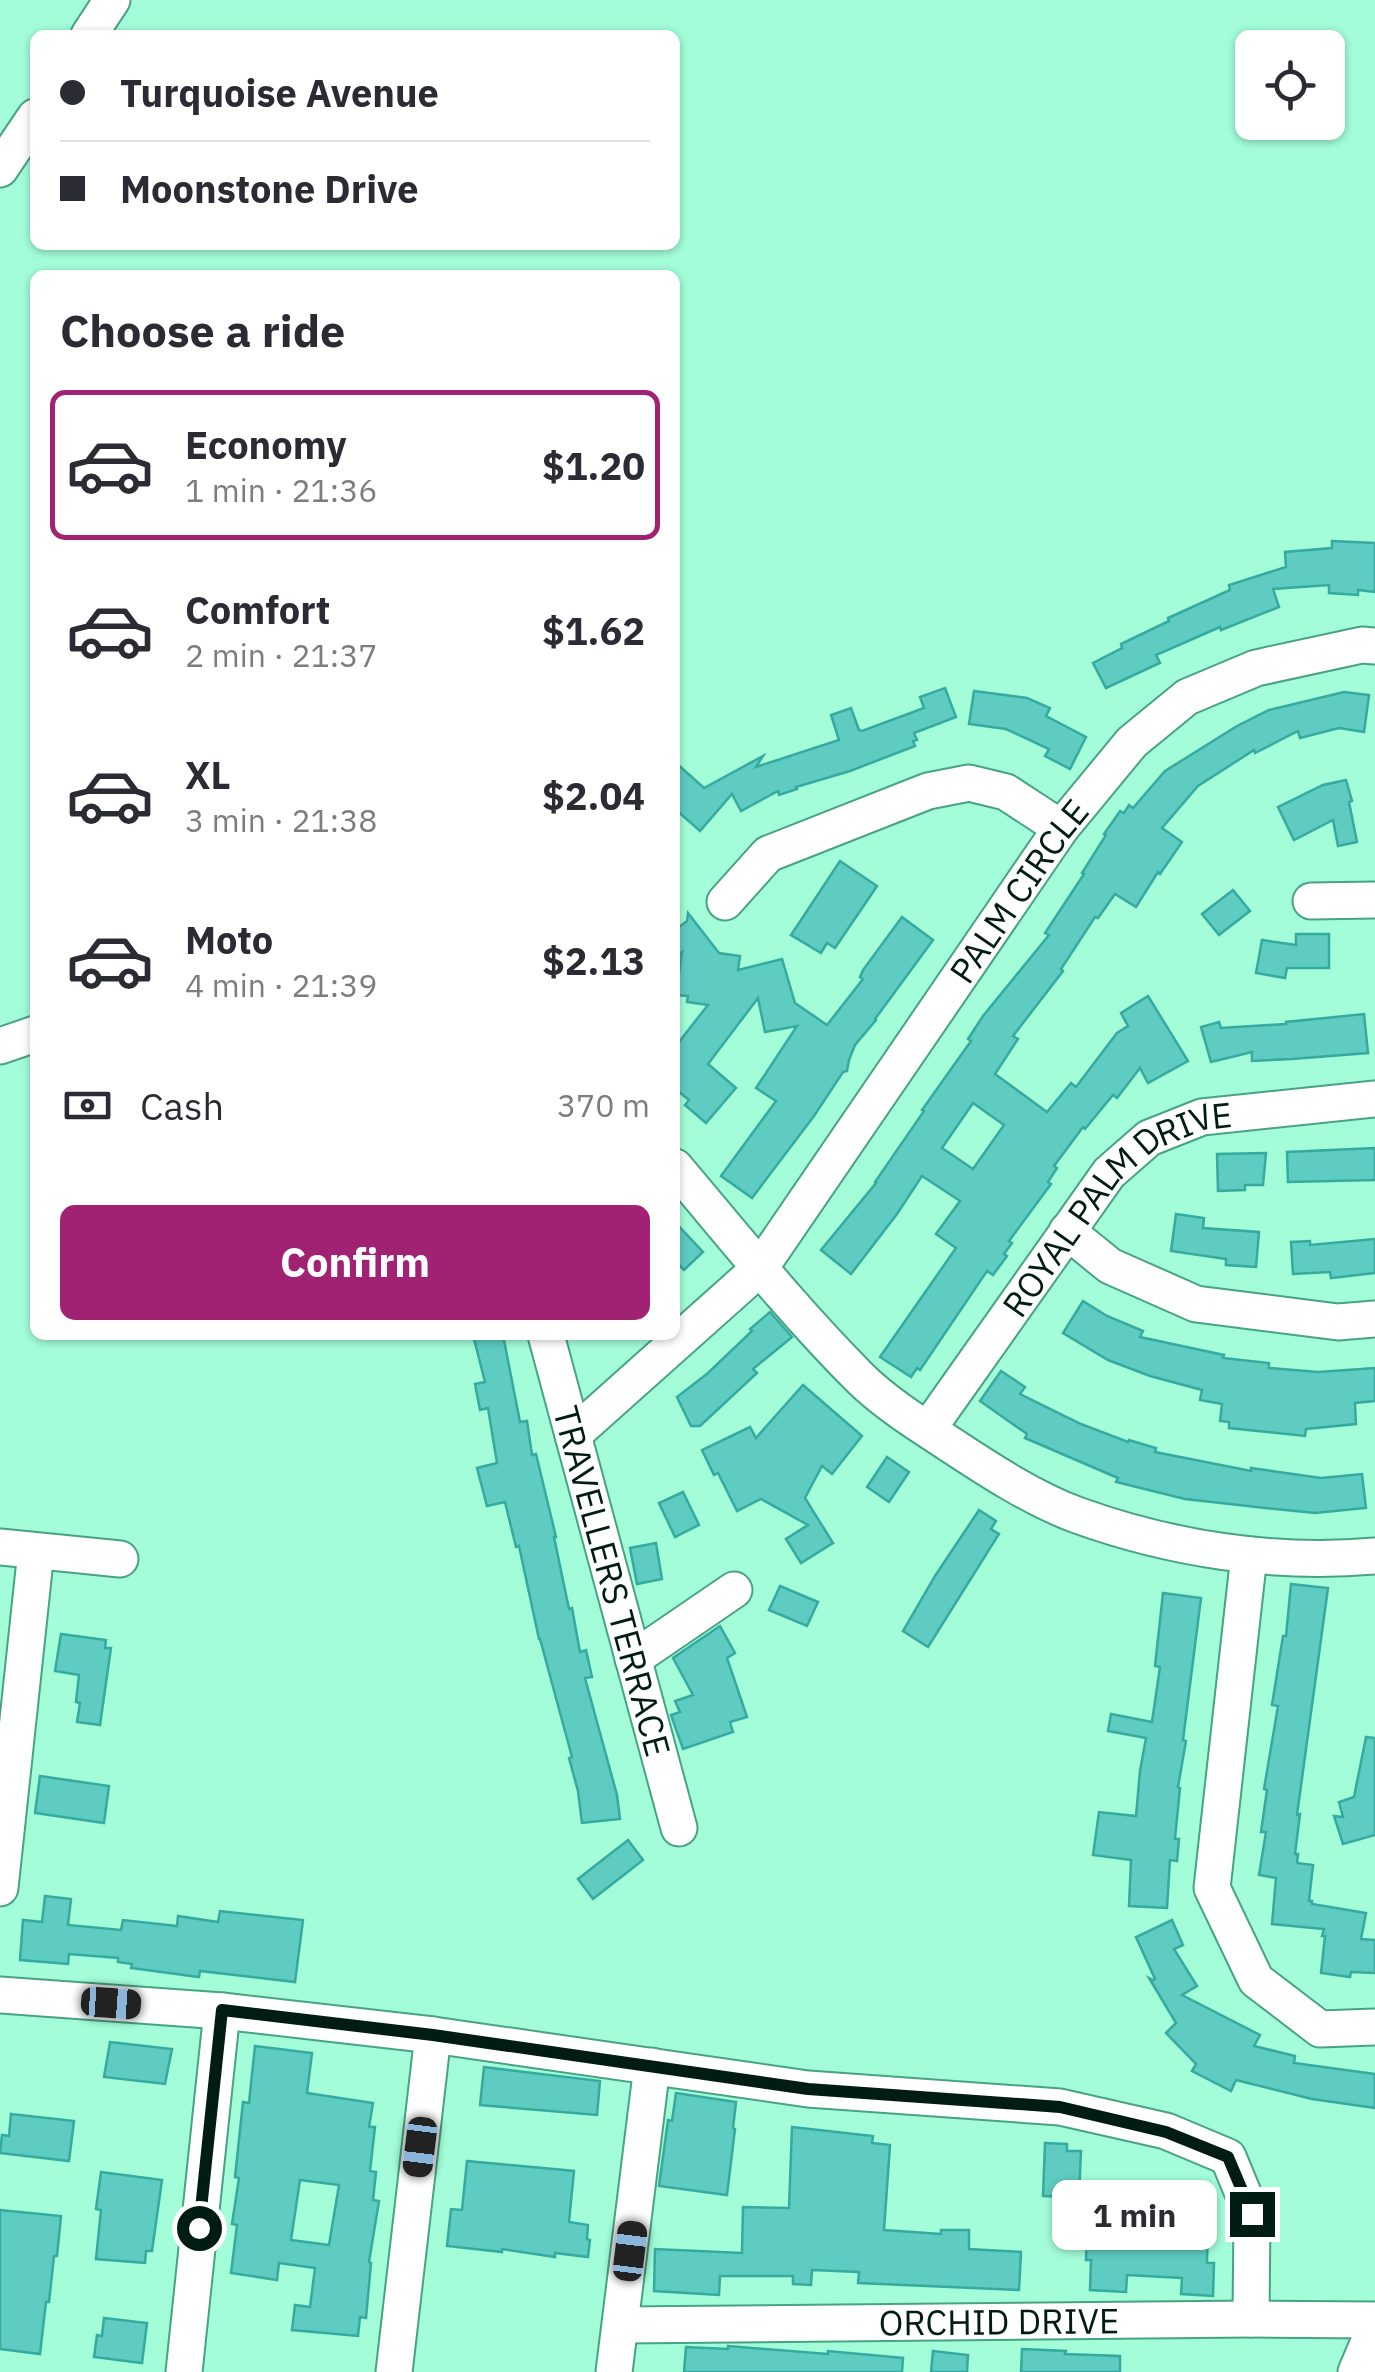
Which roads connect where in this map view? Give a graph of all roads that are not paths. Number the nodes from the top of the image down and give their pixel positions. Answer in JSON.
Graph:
{"nodes":[{"id":1,"x":112,"y":0,"type":"edge"},
{"id":2,"x":92,"y":30,"type":"edge"},
{"id":3,"x":30,"y":124,"type":"edge"},
{"id":4,"x":0,"y":169,"type":"edge"},
{"id":5,"x":1375,"y":646,"type":"edge"},
{"id":6,"x":1061,"y":828,"type":"junction"},
{"id":7,"x":1375,"y":900,"type":"edge"},
{"id":8,"x":1311,"y":901,"type":"dead end"},
{"id":9,"x":725,"y":902,"type":"dead end"},
{"id":10,"x":30,"y":1036,"type":"edge"},
{"id":11,"x":0,"y":1046,"type":"edge"},
{"id":12,"x":1375,"y":1099,"type":"edge"},
{"id":13,"x":680,"y":1173,"type":"edge"},
{"id":14,"x":1067,"y":1231,"type":"junction"},
{"id":15,"x":760,"y":1268,"type":"junction"},
{"id":16,"x":1375,"y":1319,"type":"edge"},
{"id":17,"x":680,"y":1339,"type":"edge"},
{"id":18,"x":547,"y":1340,"type":"edge"},
{"id":19,"x":679,"y":1340,"type":"edge"},
{"id":20,"x":928,"y":1430,"type":"junction"},
{"id":21,"x":573,"y":1434,"type":"junction"},
{"id":22,"x":0,"y":1547,"type":"edge"},
{"id":23,"x":36,"y":1551,"type":"junction"},
{"id":24,"x":1249,"y":1555,"type":"junction"},
{"id":25,"x":1375,"y":1556,"type":"edge"},
{"id":26,"x":120,"y":1560,"type":"dead end"},
{"id":27,"x":734,"y":1590,"type":"dead end"},
{"id":28,"x":633,"y":1659,"type":"junction"},
{"id":29,"x":679,"y":1828,"type":"dead end"},
{"id":30,"x":0,"y":1888,"type":"edge"},
{"id":31,"x":0,"y":1995,"type":"edge"},
{"id":32,"x":222,"y":2010,"type":"junction"},
{"id":33,"x":1375,"y":2028,"type":"edge"},
{"id":34,"x":433,"y":2035,"type":"junction"},
{"id":35,"x":652,"y":2066,"type":"junction"},
{"id":36,"x":1251,"y":2319,"type":"junction"},
{"id":37,"x":1375,"y":2324,"type":"edge"},
{"id":38,"x":620,"y":2325,"type":"junction"},
{"id":39,"x":184,"y":2372,"type":"edge"},
{"id":40,"x":394,"y":2372,"type":"edge"},
{"id":41,"x":614,"y":2372,"type":"edge"},
{"id":42,"x":1356,"y":2372,"type":"edge"}],
"edges":[{"from":1,"to":2,"type":"street"},
{"from":3,"to":4,"type":"street"},
{"from":5,"to":6,"type":"street","name":"PALM CIRCLE"},
{"from":6,"to":9,"type":"street"},
{"from":6,"to":15,"type":"street","name":"PALM CIRCLE"},
{"from":7,"to":8,"type":"street"},
{"from":10,"to":11,"type":"street"},
{"from":12,"to":14,"type":"street","name":"ROYAL PALM DRIVE"},
{"from":13,"to":15,"type":"street"},
{"from":14,"to":16,"type":"street"},
{"from":14,"to":20,"type":"street","name":"ROYAL PALM DRIVE"},
{"from":15,"to":17,"type":"street","name":"PALM CIRCLE"},
{"from":15,"to":20,"type":"street"},
{"from":18,"to":21,"type":"street","name":"TRAVELLERS TERRACE"},
{"from":19,"to":21,"type":"street","name":"PALM CIRCLE"},
{"from":20,"to":24,"type":"street"},
{"from":21,"to":28,"type":"street","name":"TRAVELLERS TERRACE"},
{"from":22,"to":23,"type":"street"},
{"from":23,"to":26,"type":"street"},
{"from":23,"to":30,"type":"street"},
{"from":24,"to":25,"type":"street"},
{"from":24,"to":33,"type":"street"},
{"from":27,"to":28,"type":"street"},
{"from":28,"to":29,"type":"street","name":"TRAVELLERS TERRACE"},
{"from":31,"to":32,"type":"street"},
{"from":32,"to":34,"type":"street"},
{"from":32,"to":39,"type":"street"},
{"from":34,"to":35,"type":"street"},
{"from":34,"to":40,"type":"street"},
{"from":35,"to":36,"type":"street"},
{"from":35,"to":38,"type":"street"},
{"from":36,"to":37,"type":"street","name":"ORCHID DRIVE"},
{"from":36,"to":38,"type":"street","name":"ORCHID DRIVE"},
{"from":37,"to":42,"type":"street"},
{"from":38,"to":41,"type":"street"}]}
